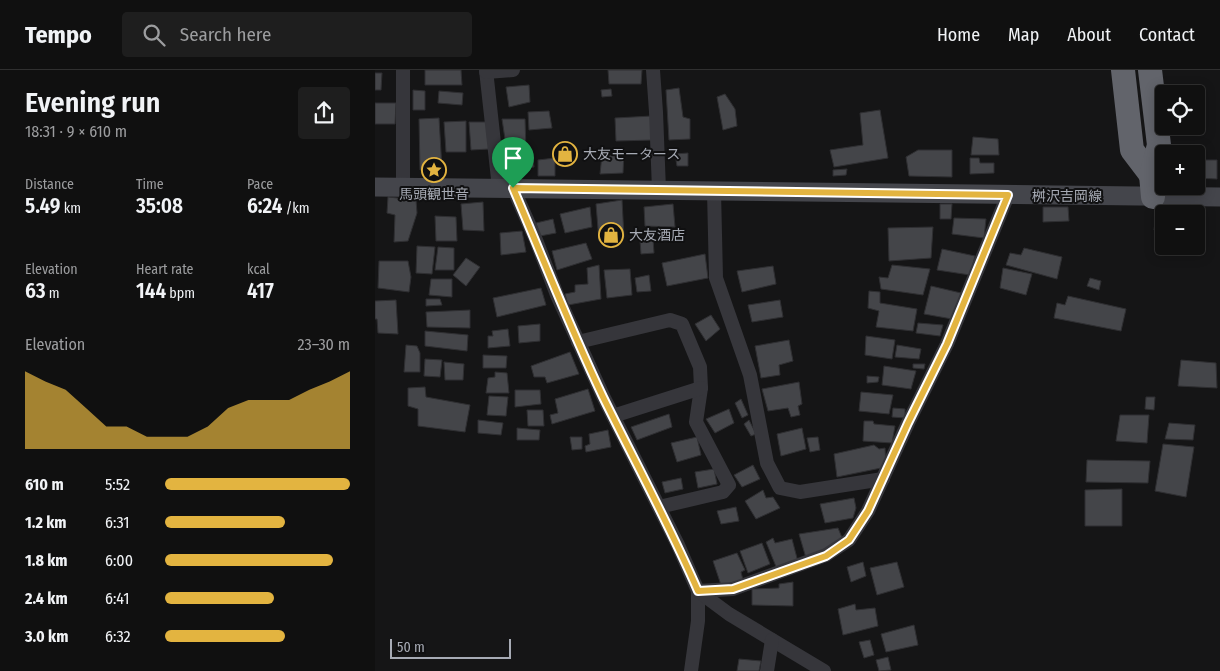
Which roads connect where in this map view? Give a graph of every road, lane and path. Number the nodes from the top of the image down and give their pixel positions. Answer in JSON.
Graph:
{"nodes":[{"id":1,"x":403,"y":70,"type":"edge"},
{"id":2,"x":513,"y":70,"type":"edge"},
{"id":3,"x":653,"y":70,"type":"edge"},
{"id":4,"x":1123,"y":70,"type":"edge"},
{"id":5,"x":1150,"y":70,"type":"edge"},
{"id":6,"x":486,"y":71,"type":"edge"},
{"id":7,"x":1152,"y":186,"type":"junction"},
{"id":8,"x":375,"y":187,"type":"edge"},
{"id":9,"x":403,"y":187,"type":"junction"},
{"id":10,"x":506,"y":188,"type":"junction"},
{"id":11,"x":659,"y":190,"type":"junction"},
{"id":12,"x":714,"y":191,"type":"junction"},
{"id":13,"x":1008,"y":195,"type":"junction"},
{"id":14,"x":1220,"y":197,"type":"edge"},
{"id":15,"x":578,"y":342,"type":"junction"},
{"id":16,"x":701,"y":388,"type":"junction"},
{"id":17,"x":613,"y":416,"type":"junction"},
{"id":18,"x":883,"y":479,"type":"junction"},
{"id":19,"x":659,"y":507,"type":"junction"},
{"id":20,"x":698,"y":591,"type":"junction"},
{"id":21,"x":772,"y":640,"type":"junction"},
{"id":22,"x":691,"y":671,"type":"edge"},
{"id":23,"x":767,"y":671,"type":"edge"},
{"id":24,"x":824,"y":671,"type":"edge"}],
"edges":[{"from":1,"to":9,"type":"street"},
{"from":2,"to":6,"type":"street"},
{"from":3,"to":11,"type":"street"},
{"from":4,"to":7,"type":"highway"},
{"from":5,"to":7,"type":"highway"},
{"from":6,"to":10,"type":"street"},
{"from":7,"to":13,"type":"main road","name":"桝沢吉岡線"},
{"from":7,"to":14,"type":"main road","name":"桝沢吉岡線"},
{"from":8,"to":9,"type":"main road","name":"桝沢吉岡線"},
{"from":9,"to":10,"type":"main road","name":"桝沢吉岡線"},
{"from":10,"to":11,"type":"main road","name":"桝沢吉岡線"},
{"from":10,"to":15,"type":"street"},
{"from":11,"to":12,"type":"main road","name":"桝沢吉岡線"},
{"from":12,"to":13,"type":"main road","name":"桝沢吉岡線"},
{"from":12,"to":18,"type":"street"},
{"from":13,"to":18,"type":"street"},
{"from":15,"to":16,"type":"street"},
{"from":15,"to":17,"type":"street"},
{"from":16,"to":17,"type":"street"},
{"from":16,"to":19,"type":"street"},
{"from":17,"to":19,"type":"street"},
{"from":18,"to":20,"type":"street"},
{"from":19,"to":20,"type":"street"},
{"from":20,"to":21,"type":"street"},
{"from":20,"to":22,"type":"street"},
{"from":21,"to":23,"type":"street"},
{"from":21,"to":24,"type":"street"}]}
